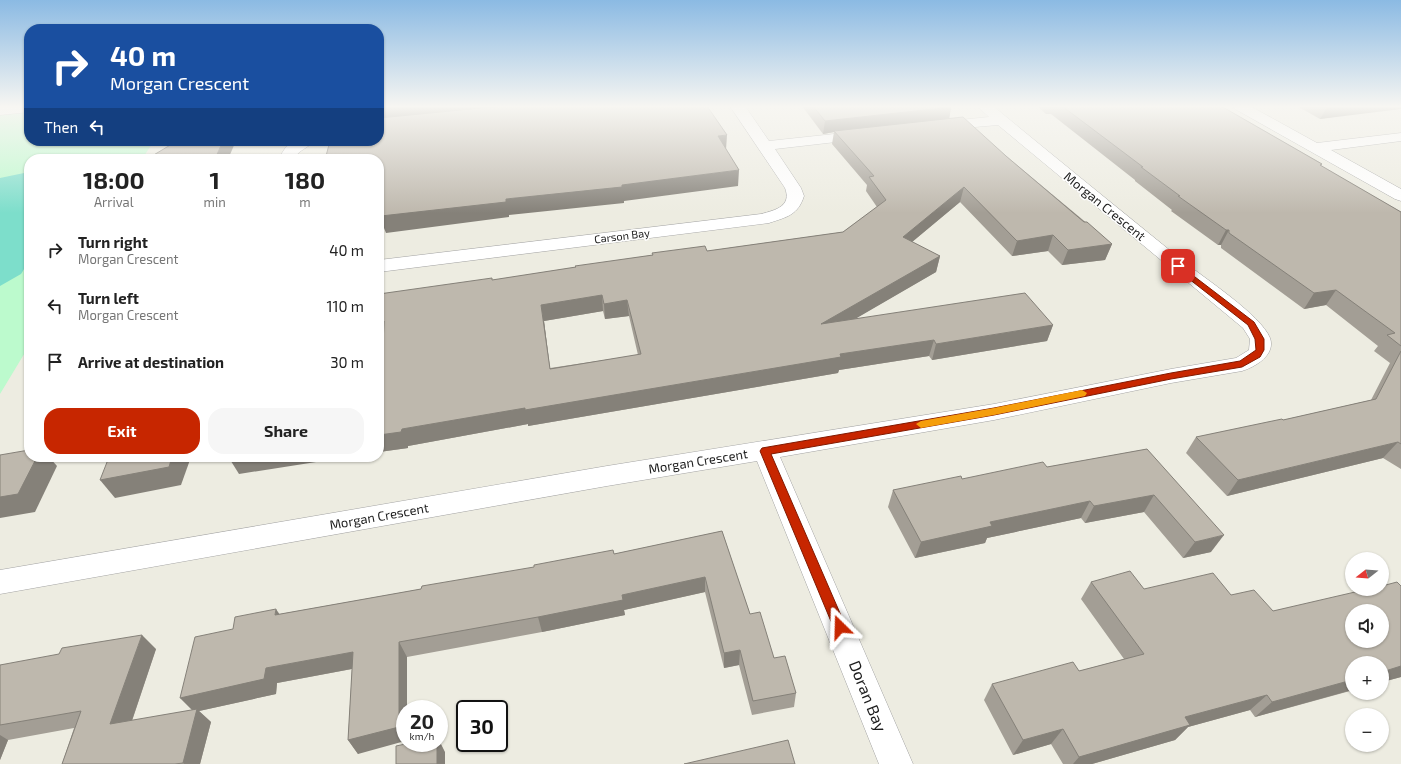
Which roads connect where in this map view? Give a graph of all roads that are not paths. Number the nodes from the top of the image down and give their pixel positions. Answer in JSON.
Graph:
{"nodes":[{"id":1,"x":762,"y":142,"type":"edge"},
{"id":2,"x":804,"y":142,"type":"edge"},
{"id":3,"x":1027,"y":142,"type":"edge"},
{"id":4,"x":1304,"y":142,"type":"edge"},
{"id":5,"x":1365,"y":142,"type":"edge"},
{"id":6,"x":298,"y":146,"type":"edge"},
{"id":7,"x":765,"y":146,"type":"junction"},
{"id":8,"x":1315,"y":148,"type":"junction"},
{"id":9,"x":289,"y":154,"type":"edge"},
{"id":10,"x":1401,"y":196,"type":"edge"},
{"id":11,"x":384,"y":265,"type":"edge"},
{"id":12,"x":765,"y":451,"type":"junction"},
{"id":13,"x":0,"y":582,"type":"edge"},
{"id":14,"x":896,"y":764,"type":"edge"}],
"edges":[{"from":1,"to":7,"type":"street","name":"Carson Bay"},
{"from":2,"to":7,"type":"street"},
{"from":3,"to":12,"type":"street","name":"Morgan Crescent"},
{"from":4,"to":8,"type":"street"},
{"from":5,"to":8,"type":"street"},
{"from":6,"to":9,"type":"street"},
{"from":7,"to":11,"type":"street","name":"Carson Bay"},
{"from":8,"to":10,"type":"street"},
{"from":12,"to":13,"type":"street","name":"Morgan Crescent"},
{"from":12,"to":14,"type":"street","name":"Doran Bay"}]}
